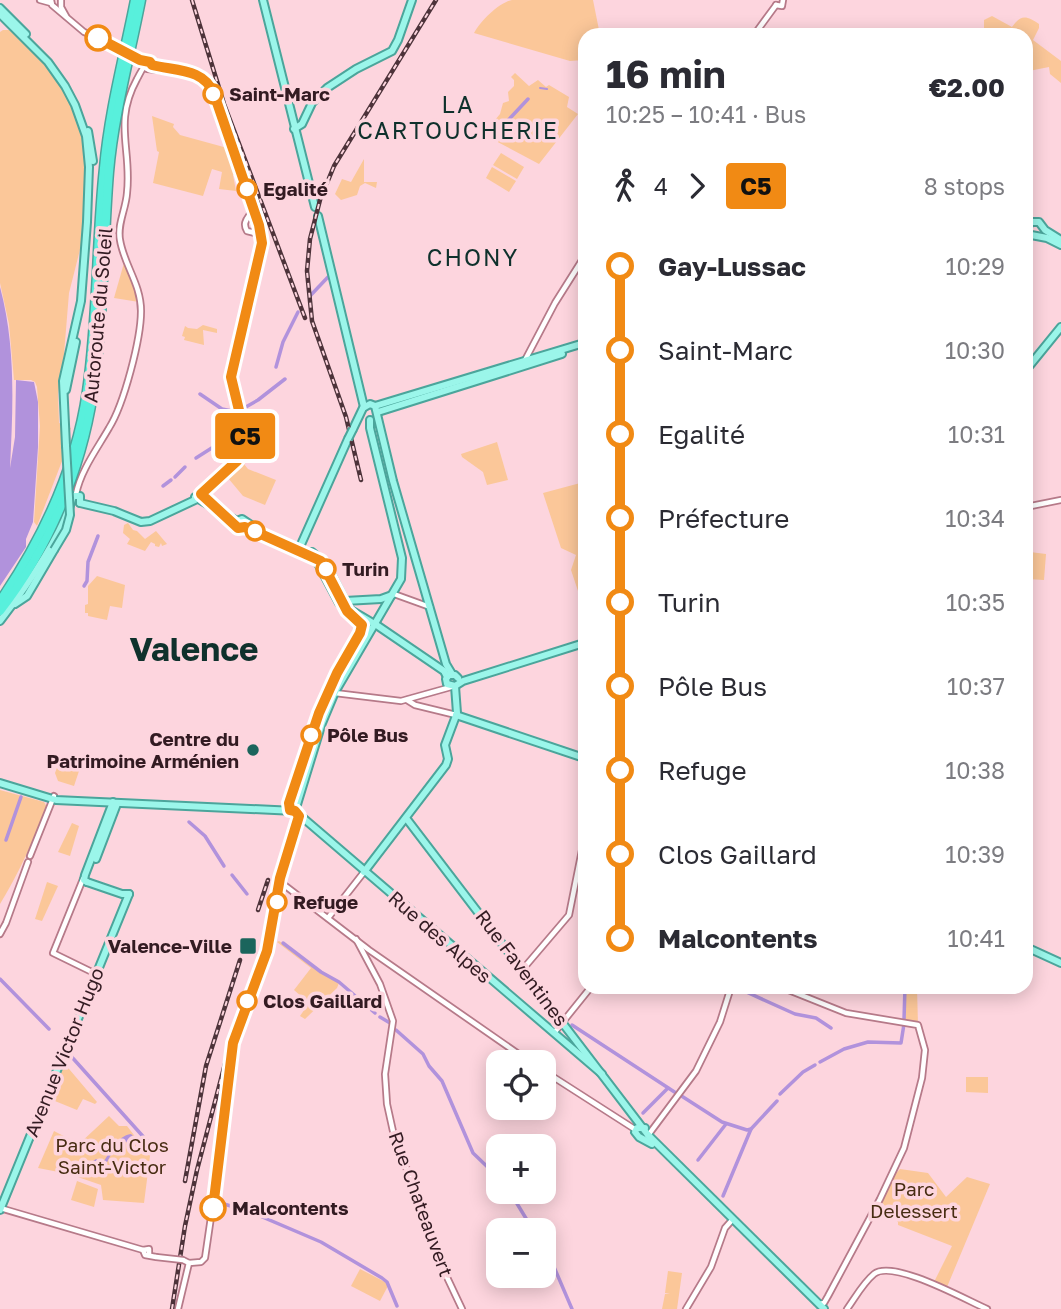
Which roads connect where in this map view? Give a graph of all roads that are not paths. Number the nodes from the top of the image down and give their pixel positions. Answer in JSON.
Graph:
{"nodes":[{"id":1,"x":40,"y":0,"type":"edge"},
{"id":2,"x":135,"y":0,"type":"edge"},
{"id":3,"x":141,"y":0,"type":"edge"},
{"id":4,"x":264,"y":0,"type":"edge"},
{"id":5,"x":414,"y":0,"type":"edge"},
{"id":6,"x":783,"y":0,"type":"edge"},
{"id":7,"x":61,"y":2,"type":"edge"},
{"id":8,"x":52,"y":3,"type":"edge"},
{"id":9,"x":776,"y":3,"type":"edge"},
{"id":10,"x":0,"y":8,"type":"edge"},
{"id":11,"x":0,"y":14,"type":"edge"},
{"id":12,"x":67,"y":16,"type":"junction"},
{"id":13,"x":759,"y":28,"type":"edge"},
{"id":14,"x":146,"y":64,"type":"junction"},
{"id":15,"x":295,"y":129,"type":"junction"},
{"id":16,"x":253,"y":207,"type":"junction"},
{"id":17,"x":315,"y":207,"type":"dead end"},
{"id":18,"x":250,"y":216,"type":"junction"},
{"id":19,"x":257,"y":218,"type":"junction"},
{"id":20,"x":318,"y":219,"type":"dead end"},
{"id":21,"x":1033,"y":223,"type":"edge"},
{"id":22,"x":1044,"y":229,"type":"junction"},
{"id":23,"x":257,"y":231,"type":"junction"},
{"id":24,"x":1033,"y":237,"type":"edge"},
{"id":25,"x":1039,"y":237,"type":"junction"},
{"id":26,"x":1061,"y":240,"type":"edge"},
{"id":27,"x":1061,"y":245,"type":"edge"},
{"id":28,"x":578,"y":267,"type":"edge"},
{"id":29,"x":1060,"y":329,"type":"edge"},
{"id":30,"x":578,"y":347,"type":"edge"},
{"id":31,"x":578,"y":347,"type":"edge"},
{"id":32,"x":524,"y":362,"type":"junction"},
{"id":33,"x":1033,"y":362,"type":"edge"},
{"id":34,"x":516,"y":369,"type":"junction"},
{"id":35,"x":63,"y":405,"type":"junction"},
{"id":36,"x":370,"y":412,"type":"junction"},
{"id":37,"x":199,"y":497,"type":"junction"},
{"id":38,"x":78,"y":498,"type":"junction"},
{"id":39,"x":1061,"y":500,"type":"edge"},
{"id":40,"x":1033,"y":505,"type":"edge"},
{"id":41,"x":300,"y":548,"type":"junction"},
{"id":42,"x":54,"y":550,"type":"junction"},
{"id":43,"x":394,"y":594,"type":"junction"},
{"id":44,"x":17,"y":598,"type":"junction"},
{"id":45,"x":381,"y":599,"type":"junction"},
{"id":46,"x":0,"y":601,"type":"edge"},
{"id":47,"x":366,"y":601,"type":"junction"},
{"id":48,"x":12,"y":605,"type":"junction"},
{"id":49,"x":429,"y":607,"type":"junction"},
{"id":50,"x":383,"y":610,"type":"junction"},
{"id":51,"x":0,"y":611,"type":"edge"},
{"id":52,"x":355,"y":612,"type":"junction"},
{"id":53,"x":364,"y":618,"type":"junction"},
{"id":54,"x":0,"y":621,"type":"edge"},
{"id":55,"x":375,"y":624,"type":"junction"},
{"id":56,"x":366,"y":637,"type":"junction"},
{"id":57,"x":578,"y":643,"type":"edge"},
{"id":58,"x":578,"y":643,"type":"edge"},
{"id":59,"x":452,"y":680,"type":"junction"},
{"id":60,"x":335,"y":693,"type":"junction"},
{"id":61,"x":407,"y":700,"type":"junction"},
{"id":62,"x":456,"y":715,"type":"junction"},
{"id":63,"x":578,"y":756,"type":"edge"},
{"id":64,"x":0,"y":782,"type":"edge"},
{"id":65,"x":53,"y":800,"type":"junction"},
{"id":66,"x":100,"y":802,"type":"junction"},
{"id":67,"x":115,"y":803,"type":"junction"},
{"id":68,"x":109,"y":813,"type":"junction"},
{"id":69,"x":297,"y":813,"type":"junction"},
{"id":70,"x":406,"y":818,"type":"junction"},
{"id":71,"x":578,"y":870,"type":"edge"},
{"id":72,"x":364,"y":872,"type":"junction"},
{"id":73,"x":86,"y":878,"type":"junction"},
{"id":74,"x":279,"y":881,"type":"junction"},
{"id":75,"x":328,"y":919,"type":"junction"},
{"id":76,"x":0,"y":934,"type":"edge"},
{"id":77,"x":356,"y":939,"type":"junction"},
{"id":78,"x":1033,"y":950,"type":"edge"},
{"id":79,"x":1061,"y":963,"type":"edge"},
{"id":80,"x":523,"y":969,"type":"junction"},
{"id":81,"x":96,"y":974,"type":"junction"},
{"id":82,"x":585,"y":994,"type":"edge"},
{"id":83,"x":729,"y":994,"type":"edge"},
{"id":84,"x":798,"y":994,"type":"edge"},
{"id":85,"x":563,"y":1022,"type":"junction"},
{"id":86,"x":553,"y":1034,"type":"junction"},
{"id":87,"x":513,"y":1050,"type":"edge"},
{"id":88,"x":589,"y":1061,"type":"junction"},
{"id":89,"x":556,"y":1079,"type":"edge"},
{"id":90,"x":643,"y":1132,"type":"junction"},
{"id":91,"x":0,"y":1209,"type":"edge"},
{"id":92,"x":733,"y":1219,"type":"junction"},
{"id":93,"x":190,"y":1263,"type":"junction"},
{"id":94,"x":823,"y":1307,"type":"edge"},
{"id":95,"x":178,"y":1309,"type":"edge"},
{"id":96,"x":462,"y":1309,"type":"edge"},
{"id":97,"x":686,"y":1309,"type":"edge"},
{"id":98,"x":847,"y":1309,"type":"edge"},
{"id":99,"x":987,"y":1309,"type":"edge"}],
"edges":[{"from":1,"to":8,"type":"street"},
{"from":2,"to":46,"type":"highway","name":"Autoroute du Soleil"},
{"from":3,"to":51,"type":"highway","name":"Autoroute du Soleil"},
{"from":4,"to":15,"type":"main road"},
{"from":5,"to":15,"type":"main road"},
{"from":6,"to":9,"type":"street"},
{"from":7,"to":8,"type":"street"},
{"from":7,"to":12,"type":"street"},
{"from":8,"to":12,"type":"street"},
{"from":9,"to":13,"type":"street"},
{"from":10,"to":35,"type":"main road"},
{"from":11,"to":35,"type":"main road"},
{"from":12,"to":14,"type":"street","bridge":true},
{"from":14,"to":16,"type":"street"},
{"from":14,"to":38,"type":"street"},
{"from":15,"to":17,"type":"main road"},
{"from":16,"to":18,"type":"street"},
{"from":16,"to":19,"type":"street"},
{"from":18,"to":19,"type":"street"},
{"from":18,"to":23,"type":"street"},
{"from":19,"to":23,"type":"street"},
{"from":20,"to":36,"type":"main road"},
{"from":21,"to":22,"type":"main road"},
{"from":22,"to":25,"type":"main road"},
{"from":22,"to":26,"type":"main road"},
{"from":23,"to":37,"type":"street"},
{"from":24,"to":25,"type":"main road"},
{"from":25,"to":27,"type":"main road"},
{"from":28,"to":32,"type":"street"},
{"from":29,"to":33,"type":"main road"},
{"from":30,"to":32,"type":"main road"},
{"from":31,"to":34,"type":"main road"},
{"from":32,"to":34,"type":"street"},
{"from":32,"to":36,"type":"main road"},
{"from":34,"to":36,"type":"main road"},
{"from":35,"to":42,"type":"main road","bridge":true},
{"from":36,"to":41,"type":"main road","bridge":true},
{"from":36,"to":43,"type":"main road"},
{"from":36,"to":49,"type":"main road"},
{"from":37,"to":38,"type":"main road"},
{"from":37,"to":41,"type":"main road"},
{"from":38,"to":44,"type":"main road"},
{"from":39,"to":40,"type":"street"},
{"from":41,"to":47,"type":"main road"},
{"from":41,"to":52,"type":"main road"},
{"from":42,"to":44,"type":"main road"},
{"from":42,"to":48,"type":"main road"},
{"from":43,"to":45,"type":"main road"},
{"from":43,"to":49,"type":"street"},
{"from":43,"to":50,"type":"main road"},
{"from":44,"to":48,"type":"main road"},
{"from":45,"to":47,"type":"main road"},
{"from":45,"to":50,"type":"main road"},
{"from":47,"to":52,"type":"main road"},
{"from":48,"to":54,"type":"main road"},
{"from":49,"to":59,"type":"main road"},
{"from":50,"to":55,"type":"main road"},
{"from":52,"to":53,"type":"main road"},
{"from":53,"to":55,"type":"main road"},
{"from":53,"to":56,"type":"main road"},
{"from":55,"to":56,"type":"main road"},
{"from":55,"to":59,"type":"main road"},
{"from":56,"to":60,"type":"main road"},
{"from":57,"to":59,"type":"main road"},
{"from":58,"to":59,"type":"main road"},
{"from":59,"to":61,"type":"street"},
{"from":59,"to":62,"type":"main road"},
{"from":60,"to":61,"type":"street"},
{"from":60,"to":69,"type":"main road"},
{"from":61,"to":62,"type":"street"},
{"from":62,"to":63,"type":"main road"},
{"from":62,"to":70,"type":"main road"},
{"from":64,"to":65,"type":"main road"},
{"from":64,"to":65,"type":"main road"},
{"from":65,"to":66,"type":"main road"},
{"from":65,"to":76,"type":"street"},
{"from":66,"to":67,"type":"main road"},
{"from":66,"to":68,"type":"street"},
{"from":67,"to":68,"type":"main road"},
{"from":67,"to":69,"type":"main road"},
{"from":67,"to":73,"type":"main road"},
{"from":68,"to":73,"type":"main road"},
{"from":69,"to":72,"type":"main road","name":"Rue des Alpes"},
{"from":69,"to":74,"type":"street"},
{"from":70,"to":72,"type":"main road"},
{"from":70,"to":80,"type":"main road","name":"Rue Faventines"},
{"from":71,"to":80,"type":"street"},
{"from":72,"to":75,"type":"street"},
{"from":72,"to":86,"type":"main road","name":"Rue des Alpes"},
{"from":73,"to":81,"type":"street"},
{"from":73,"to":81,"type":"main road","name":"Avenue Victor Hugo"},
{"from":74,"to":75,"type":"street"},
{"from":74,"to":93,"type":"street"},
{"from":75,"to":77,"type":"street"},
{"from":77,"to":87,"type":"street"},
{"from":77,"to":96,"type":"street","name":"Rue Chateauvert"},
{"from":78,"to":79,"type":"main road"},
{"from":80,"to":85,"type":"main road","name":"Rue Faventines"},
{"from":81,"to":91,"type":"main road","name":"Avenue Victor Hugo"},
{"from":82,"to":85,"type":"street"},
{"from":83,"to":90,"type":"street"},
{"from":84,"to":94,"type":"street"},
{"from":85,"to":86,"type":"street"},
{"from":85,"to":88,"type":"main road","name":"Rue Faventines"},
{"from":86,"to":88,"type":"main road","name":"Rue des Alpes"},
{"from":88,"to":90,"type":"main road","name":"Rue Faventines"},
{"from":89,"to":90,"type":"street"},
{"from":90,"to":92,"type":"main road","name":"Rue Faventines"},
{"from":91,"to":93,"type":"street","bridge":true},
{"from":92,"to":94,"type":"main road","name":"Rue Faventines"},
{"from":92,"to":97,"type":"street"},
{"from":93,"to":95,"type":"street"},
{"from":98,"to":99,"type":"street"}]}
